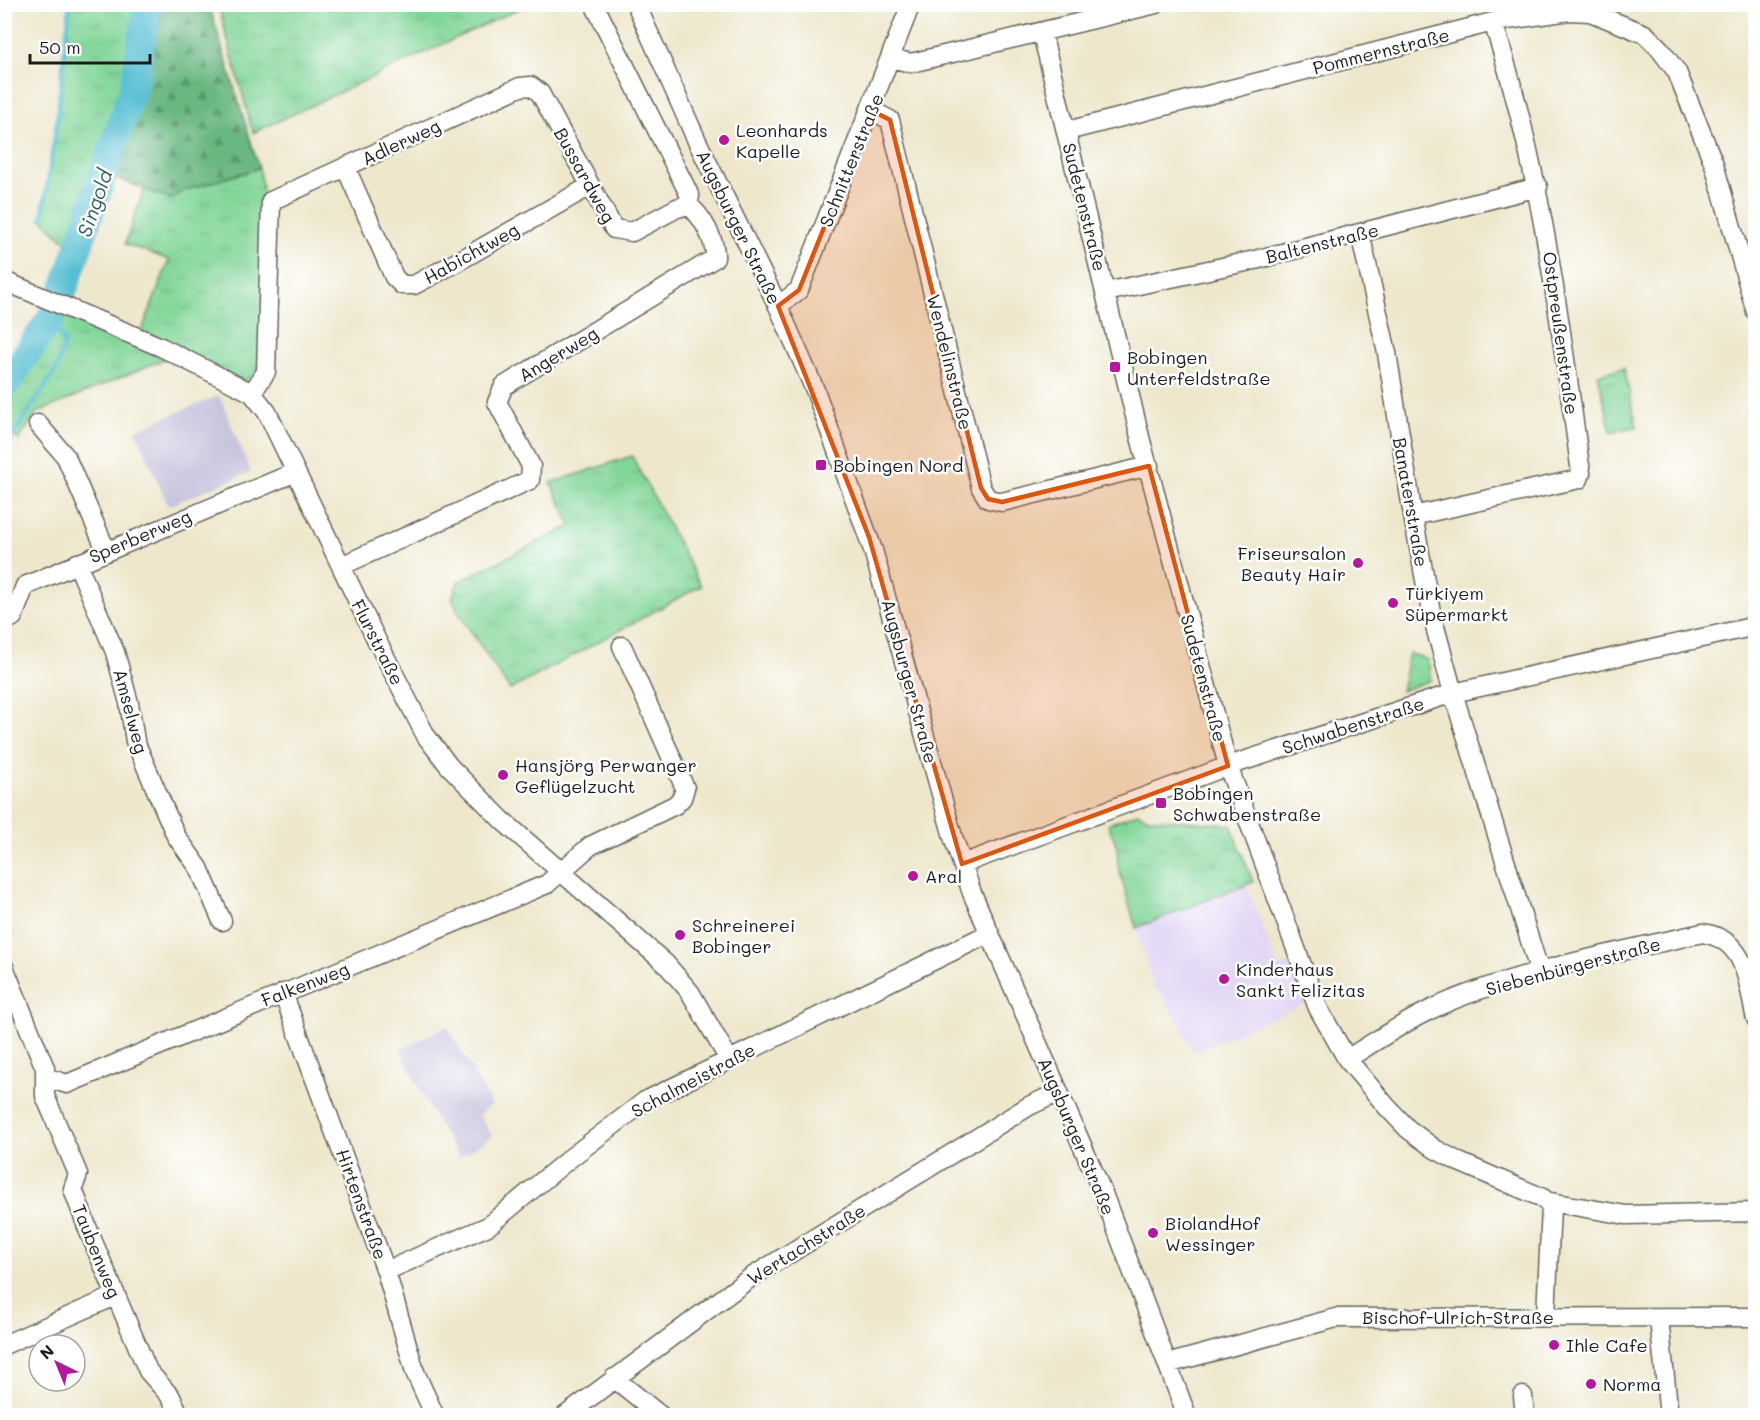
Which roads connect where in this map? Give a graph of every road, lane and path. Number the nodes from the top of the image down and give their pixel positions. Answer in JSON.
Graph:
{"nodes":[{"id":1,"x":594,"y":4,"type":"edge"},
{"id":2,"x":636,"y":4,"type":"edge"},
{"id":3,"x":911,"y":4,"type":"edge"},
{"id":4,"x":1156,"y":4,"type":"edge"},
{"id":5,"x":1493,"y":22,"type":"junction"},
{"id":6,"x":1042,"y":33,"type":"junction"},
{"id":7,"x":891,"y":58,"type":"junction"},
{"id":8,"x":531,"y":86,"type":"joint"},
{"id":9,"x":871,"y":110,"type":"junction"},
{"id":10,"x":1067,"y":131,"type":"junction"},
{"id":11,"x":346,"y":168,"type":"junction"},
{"id":12,"x":590,"y":186,"type":"junction"},
{"id":13,"x":1538,"y":187,"type":"junction"},
{"id":14,"x":688,"y":205,"type":"junction"},
{"id":15,"x":1360,"y":233,"type":"junction"},
{"id":16,"x":4,"y":281,"type":"edge"},
{"id":17,"x":1106,"y":292,"type":"junction"},
{"id":18,"x":778,"y":306,"type":"junction"},
{"id":19,"x":1755,"y":312,"type":"edge"},
{"id":20,"x":252,"y":393,"type":"junction"},
{"id":21,"x":38,"y":424,"type":"dead end"},
{"id":22,"x":1149,"y":466,"type":"junction"},
{"id":23,"x":296,"y":472,"type":"junction"},
{"id":24,"x":1413,"y":516,"type":"junction"},
{"id":25,"x":106,"y":550,"type":"junction"},
{"id":26,"x":77,"y":563,"type":"junction"},
{"id":27,"x":341,"y":566,"type":"junction"},
{"id":28,"x":4,"y":621,"type":"edge"},
{"id":29,"x":1755,"y":626,"type":"edge"},
{"id":30,"x":622,"y":646,"type":"dead end"},
{"id":31,"x":1453,"y":693,"type":"junction"},
{"id":32,"x":1228,"y":766,"type":"junction"},
{"id":33,"x":962,"y":864,"type":"junction"},
{"id":34,"x":561,"y":873,"type":"junction"},
{"id":35,"x":222,"y":921,"type":"dead end"},
{"id":36,"x":987,"y":934,"type":"junction"},
{"id":37,"x":1540,"y":973,"type":"junction"},
{"id":38,"x":6,"y":976,"type":"edge"},
{"id":39,"x":283,"y":993,"type":"junction"},
{"id":40,"x":1755,"y":1019,"type":"edge"},
{"id":41,"x":728,"y":1059,"type":"junction"},
{"id":42,"x":1347,"y":1059,"type":"junction"},
{"id":43,"x":46,"y":1077,"type":"junction"},
{"id":44,"x":1059,"y":1092,"type":"junction"},
{"id":45,"x":1548,"y":1204,"type":"junction"},
{"id":46,"x":1755,"y":1212,"type":"edge"},
{"id":47,"x":386,"y":1271,"type":"junction"},
{"id":48,"x":115,"y":1296,"type":"junction"},
{"id":49,"x":1546,"y":1316,"type":"junction"},
{"id":50,"x":1755,"y":1317,"type":"edge"},
{"id":51,"x":1659,"y":1319,"type":"junction"},
{"id":52,"x":4,"y":1345,"type":"edge"},
{"id":53,"x":1167,"y":1364,"type":"junction"},
{"id":54,"x":614,"y":1378,"type":"junction"},
{"id":55,"x":1523,"y":1395,"type":"dead end"},
{"id":56,"x":180,"y":1416,"type":"edge"},
{"id":57,"x":435,"y":1416,"type":"edge"},
{"id":58,"x":565,"y":1416,"type":"edge"},
{"id":59,"x":661,"y":1416,"type":"edge"},
{"id":60,"x":1187,"y":1416,"type":"edge"},
{"id":61,"x":1525,"y":1416,"type":"edge"},
{"id":62,"x":1669,"y":1416,"type":"edge"}],
"edges":[{"from":1,"to":14,"type":"street"},
{"from":2,"to":18,"type":"street","name":"Augsburger Straße"},
{"from":3,"to":7,"type":"street","name":"Schnitterstraße"},
{"from":4,"to":6,"type":"street"},
{"from":5,"to":10,"type":"street","name":"Pommernstraße"},
{"from":5,"to":13,"type":"street","name":"Ostpreußenstraße"},
{"from":5,"to":19,"type":"street","name":"Pommernstraße"},
{"from":6,"to":7,"type":"street"},
{"from":6,"to":10,"type":"street","name":"Sudetenstraße"},
{"from":7,"to":9,"type":"street","name":"Schnitterstraße"},
{"from":8,"to":11,"type":"street","name":"Adlerweg"},
{"from":8,"to":12,"type":"street","name":"Bussardweg"},
{"from":9,"to":18,"type":"street","name":"Schnitterstraße"},
{"from":9,"to":22,"type":"street","name":"Wendelinstraße"},
{"from":10,"to":17,"type":"street","name":"Sudetenstraße"},
{"from":11,"to":12,"type":"street","name":"Habichtweg"},
{"from":11,"to":20,"type":"street","name":"Adlerweg"},
{"from":12,"to":14,"type":"street","name":"Bussardweg"},
{"from":13,"to":15,"type":"street","name":"Baltenstraße"},
{"from":13,"to":24,"type":"street","name":"Ostpreußenstraße"},
{"from":14,"to":27,"type":"street","name":"Angerweg"},
{"from":15,"to":17,"type":"street","name":"Baltenstraße"},
{"from":15,"to":24,"type":"street","name":"Banaterstraße"},
{"from":16,"to":20,"type":"street","name":"Flurstraße"},
{"from":17,"to":22,"type":"street","name":"Sudetenstraße"},
{"from":18,"to":33,"type":"street","name":"Augsburger Straße"},
{"from":20,"to":23,"type":"street","name":"Flurstraße"},
{"from":21,"to":25,"type":"street"},
{"from":22,"to":32,"type":"street","name":"Sudetenstraße"},
{"from":23,"to":25,"type":"street","name":"Sperberweg"},
{"from":23,"to":27,"type":"street","name":"Flurstraße"},
{"from":24,"to":31,"type":"street","name":"Banaterstraße"},
{"from":25,"to":26,"type":"street","name":"Sperberweg"},
{"from":26,"to":28,"type":"street","name":"Sperberweg"},
{"from":26,"to":35,"type":"street","name":"Amselweg"},
{"from":27,"to":34,"type":"street","name":"Flurstraße"},
{"from":29,"to":31,"type":"street","name":"Schwabenstraße"},
{"from":30,"to":34,"type":"street","name":"Falkenweg"},
{"from":31,"to":32,"type":"street","name":"Schwabenstraße"},
{"from":31,"to":37,"type":"street","name":"Banaterstraße"},
{"from":32,"to":33,"type":"street","name":"Schwabenstraße"},
{"from":32,"to":42,"type":"street","name":"Sudetenstraße"},
{"from":33,"to":36,"type":"street","name":"Augsburger Straße"},
{"from":34,"to":39,"type":"street","name":"Falkenweg"},
{"from":34,"to":41,"type":"street","name":"Flurstraße"},
{"from":36,"to":41,"type":"street","name":"Schalmeistraße"},
{"from":36,"to":44,"type":"street","name":"Augsburger Straße"},
{"from":37,"to":40,"type":"street","name":"Siebenbürgerstraße"},
{"from":37,"to":42,"type":"street","name":"Siebenbürgerstraße"},
{"from":38,"to":43,"type":"street","name":"Taubenweg"},
{"from":39,"to":43,"type":"street","name":"Falkenweg"},
{"from":39,"to":47,"type":"street","name":"Hirtenstraße"},
{"from":41,"to":47,"type":"street","name":"Schalmeistraße"},
{"from":42,"to":45,"type":"street","name":"Sudetenstraße"},
{"from":43,"to":48,"type":"street","name":"Taubenweg"},
{"from":44,"to":53,"type":"street","name":"Augsburger Straße"},
{"from":44,"to":54,"type":"street","name":"Wertachstraße"},
{"from":45,"to":46,"type":"street","name":"Sudetenstraße"},
{"from":45,"to":49,"type":"street"},
{"from":47,"to":57,"type":"street","name":"Hirtenstraße"},
{"from":48,"to":52,"type":"street"},
{"from":48,"to":56,"type":"street","name":"Taubenweg"},
{"from":49,"to":51,"type":"street","name":"Bischof-Ulrich-Straße"},
{"from":49,"to":53,"type":"street","name":"Bischof-Ulrich-Straße"},
{"from":50,"to":51,"type":"street","name":"Bischof-Ulrich-Straße"},
{"from":51,"to":62,"type":"street"},
{"from":53,"to":60,"type":"street","name":"Augsburger Straße"},
{"from":54,"to":58,"type":"street","name":"Wertachstraße"},
{"from":54,"to":59,"type":"street"},
{"from":55,"to":61,"type":"street"}]}
